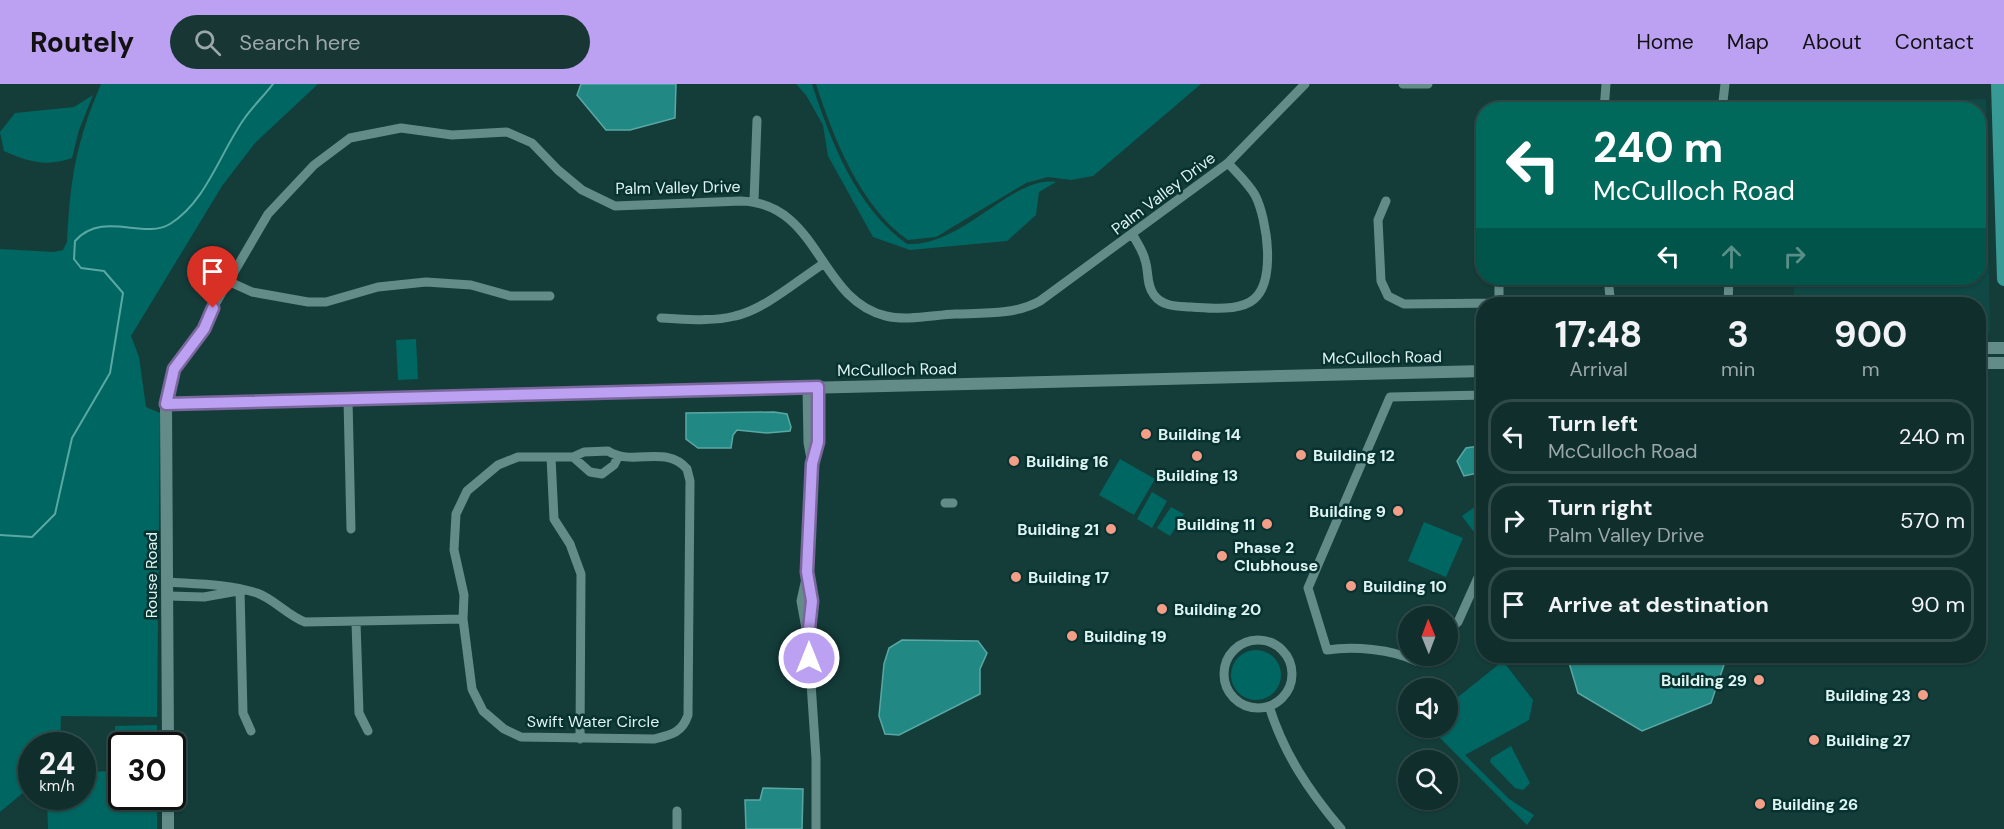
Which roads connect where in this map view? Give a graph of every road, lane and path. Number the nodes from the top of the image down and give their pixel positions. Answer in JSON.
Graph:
{"nodes":[{"id":1,"x":1305,"y":84,"type":"edge"},
{"id":2,"x":1403,"y":84,"type":"edge"},
{"id":3,"x":1428,"y":84,"type":"edge"},
{"id":4,"x":1606,"y":84,"type":"edge"},
{"id":5,"x":1725,"y":84,"type":"edge"},
{"id":6,"x":1998,"y":84,"type":"edge"},
{"id":7,"x":1605,"y":102,"type":"edge"},
{"id":8,"x":1723,"y":102,"type":"edge"},
{"id":9,"x":2002,"y":116,"type":"edge"},
{"id":10,"x":757,"y":120,"type":"dead end"},
{"id":11,"x":1228,"y":163,"type":"junction"},
{"id":12,"x":754,"y":201,"type":"junction"},
{"id":13,"x":1386,"y":201,"type":"dead end"},
{"id":14,"x":1133,"y":235,"type":"junction"},
{"id":15,"x":823,"y":264,"type":"junction"},
{"id":16,"x":2004,"y":279,"type":"edge"},
{"id":17,"x":230,"y":282,"type":"junction"},
{"id":18,"x":1609,"y":285,"type":"edge"},
{"id":19,"x":550,"y":296,"type":"dead end"},
{"id":20,"x":1610,"y":297,"type":"dead end"},
{"id":21,"x":1476,"y":304,"type":"edge"},
{"id":22,"x":661,"y":318,"type":"dead end"},
{"id":23,"x":1986,"y":348,"type":"edge"},
{"id":24,"x":2004,"y":348,"type":"edge"},
{"id":25,"x":1986,"y":363,"type":"edge"},
{"id":26,"x":2004,"y":363,"type":"edge"},
{"id":27,"x":1476,"y":371,"type":"edge"},
{"id":28,"x":813,"y":387,"type":"junction"},
{"id":29,"x":1476,"y":395,"type":"edge"},
{"id":30,"x":348,"y":400,"type":"junction"},
{"id":31,"x":166,"y":404,"type":"junction"},
{"id":32,"x":551,"y":457,"type":"junction"},
{"id":33,"x":573,"y":457,"type":"junction"},
{"id":34,"x":618,"y":458,"type":"junction"},
{"id":35,"x":351,"y":530,"type":"dead end"},
{"id":36,"x":168,"y":582,"type":"junction"},
{"id":37,"x":1476,"y":582,"type":"edge"},
{"id":38,"x":240,"y":590,"type":"junction"},
{"id":39,"x":168,"y":596,"type":"junction"},
{"id":40,"x":463,"y":619,"type":"junction"},
{"id":41,"x":356,"y":622,"type":"junction"},
{"id":42,"x":1458,"y":622,"type":"edge"},
{"id":43,"x":1398,"y":655,"type":"edge"},
{"id":44,"x":1269,"y":706,"type":"junction"},
{"id":45,"x":252,"y":731,"type":"dead end"},
{"id":46,"x":368,"y":731,"type":"dead end"},
{"id":47,"x":168,"y":732,"type":"edge"},
{"id":48,"x":580,"y":739,"type":"junction"},
{"id":49,"x":168,"y":810,"type":"edge"},
{"id":50,"x":677,"y":811,"type":"dead end"},
{"id":51,"x":168,"y":829,"type":"edge"},
{"id":52,"x":677,"y":829,"type":"edge"},
{"id":53,"x":816,"y":829,"type":"edge"},
{"id":54,"x":1341,"y":829,"type":"edge"}],
"edges":[{"from":1,"to":11,"type":"street","name":"Palm Valley Drive"},
{"from":2,"to":3,"type":"street"},
{"from":4,"to":7,"type":"street"},
{"from":5,"to":8,"type":"street"},
{"from":6,"to":9,"type":"main road"},
{"from":9,"to":16,"type":"main road"},
{"from":10,"to":12,"type":"street"},
{"from":11,"to":14,"type":"street","name":"Palm Valley Drive"},
{"from":11,"to":14,"type":"street"},
{"from":12,"to":15,"type":"street","name":"Palm Valley Drive"},
{"from":12,"to":17,"type":"street","name":"Palm Valley Drive"},
{"from":13,"to":21,"type":"street"},
{"from":14,"to":15,"type":"street","name":"Palm Valley Drive"},
{"from":15,"to":22,"type":"street"},
{"from":17,"to":19,"type":"street"},
{"from":17,"to":31,"type":"street","name":"Palm Valley Drive"},
{"from":18,"to":20,"type":"street"},
{"from":23,"to":24,"type":"street"},
{"from":25,"to":26,"type":"street"},
{"from":27,"to":28,"type":"street","name":"McCulloch Road"},
{"from":28,"to":30,"type":"street","name":"McCulloch Road"},
{"from":28,"to":53,"type":"street"},
{"from":29,"to":43,"type":"street"},
{"from":30,"to":31,"type":"street","name":"McCulloch Road"},
{"from":30,"to":35,"type":"street"},
{"from":31,"to":36,"type":"street","name":"Rouse Road"},
{"from":32,"to":33,"type":"street","name":"Swift Water Circle"},
{"from":32,"to":40,"type":"street","name":"Swift Water Circle"},
{"from":32,"to":48,"type":"street"},
{"from":33,"to":34,"type":"street","name":"Swift Water Circle"},
{"from":33,"to":34,"type":"street"},
{"from":34,"to":48,"type":"street","name":"Swift Water Circle"},
{"from":36,"to":38,"type":"street"},
{"from":36,"to":39,"type":"street","name":"Rouse Road"},
{"from":37,"to":42,"type":"street"},
{"from":38,"to":39,"type":"street"},
{"from":38,"to":41,"type":"street"},
{"from":38,"to":45,"type":"street"},
{"from":39,"to":47,"type":"street","name":"Rouse Road"},
{"from":40,"to":41,"type":"street"},
{"from":40,"to":48,"type":"street","name":"Swift Water Circle"},
{"from":41,"to":46,"type":"street"},
{"from":44,"to":44,"type":"street"},
{"from":44,"to":54,"type":"street"},
{"from":49,"to":51,"type":"street"},
{"from":50,"to":52,"type":"street"}]}
